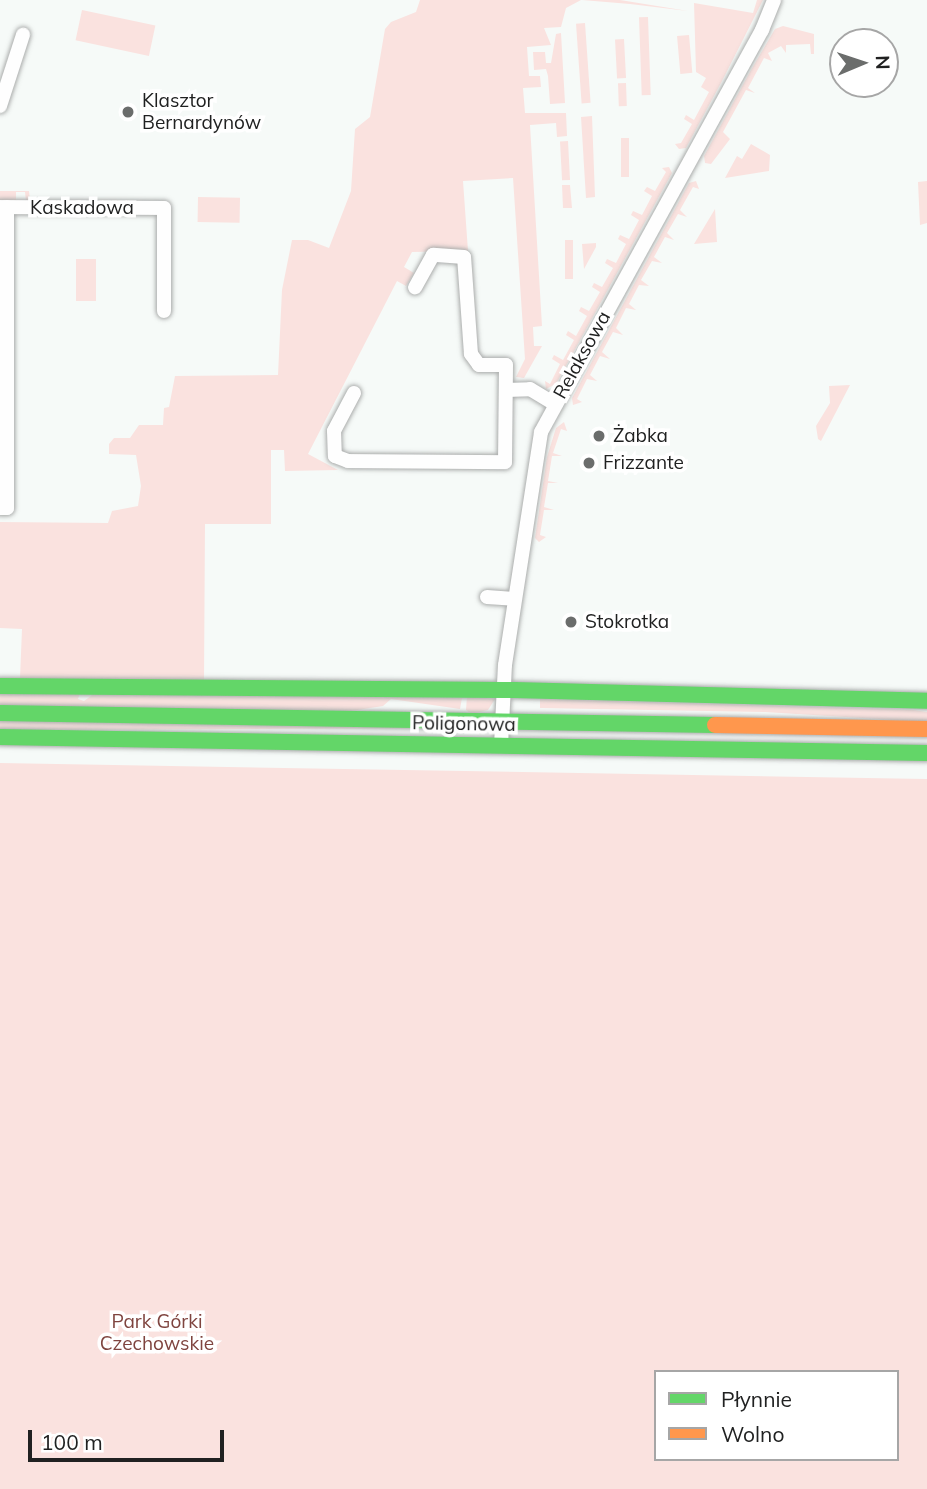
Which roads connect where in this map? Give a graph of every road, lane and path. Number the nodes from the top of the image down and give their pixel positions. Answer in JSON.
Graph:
{"nodes":[{"id":1,"x":774,"y":0,"type":"edge"},
{"id":2,"x":23,"y":35,"type":"dead end"},
{"id":3,"x":5,"y":74,"type":"edge"},
{"id":4,"x":0,"y":106,"type":"edge"},
{"id":5,"x":3,"y":207,"type":"edge"},
{"id":6,"x":415,"y":287,"type":"dead end"},
{"id":7,"x":164,"y":312,"type":"dead end"},
{"id":8,"x":506,"y":390,"type":"junction"},
{"id":9,"x":354,"y":393,"type":"dead end"},
{"id":10,"x":555,"y":404,"type":"junction"},
{"id":11,"x":3,"y":508,"type":"edge"},
{"id":12,"x":487,"y":597,"type":"dead end"},
{"id":13,"x":514,"y":599,"type":"junction"},
{"id":14,"x":0,"y":686,"type":"edge"},
{"id":15,"x":503,"y":690,"type":"junction"},
{"id":16,"x":927,"y":701,"type":"edge"},
{"id":17,"x":0,"y":713,"type":"edge"},
{"id":18,"x":500,"y":722,"type":"junction"},
{"id":19,"x":927,"y":729,"type":"edge"},
{"id":20,"x":0,"y":737,"type":"edge"},
{"id":21,"x":501,"y":746,"type":"junction"},
{"id":22,"x":927,"y":753,"type":"edge"}],
"edges":[{"from":1,"to":10,"type":"street","name":"Relaksowa"},
{"from":2,"to":3,"type":"street"},
{"from":3,"to":4,"type":"street"},
{"from":5,"to":7,"type":"street","name":"Kaskadowa"},
{"from":5,"to":11,"type":"street"},
{"from":6,"to":8,"type":"street"},
{"from":8,"to":9,"type":"street"},
{"from":8,"to":10,"type":"street"},
{"from":10,"to":13,"type":"street","name":"Relaksowa"},
{"from":12,"to":13,"type":"street"},
{"from":13,"to":15,"type":"street","name":"Relaksowa"},
{"from":14,"to":15,"type":"main road"},
{"from":15,"to":16,"type":"main road"},
{"from":15,"to":18,"type":"street","name":"Relaksowa"},
{"from":17,"to":18,"type":"main road","name":"Poligonowa"},
{"from":18,"to":19,"type":"main road","name":"Poligonowa"},
{"from":18,"to":21,"type":"street","name":"Relaksowa"},
{"from":20,"to":21,"type":"main road","name":"Poligonowa"},
{"from":21,"to":22,"type":"main road","name":"Poligonowa"}]}
